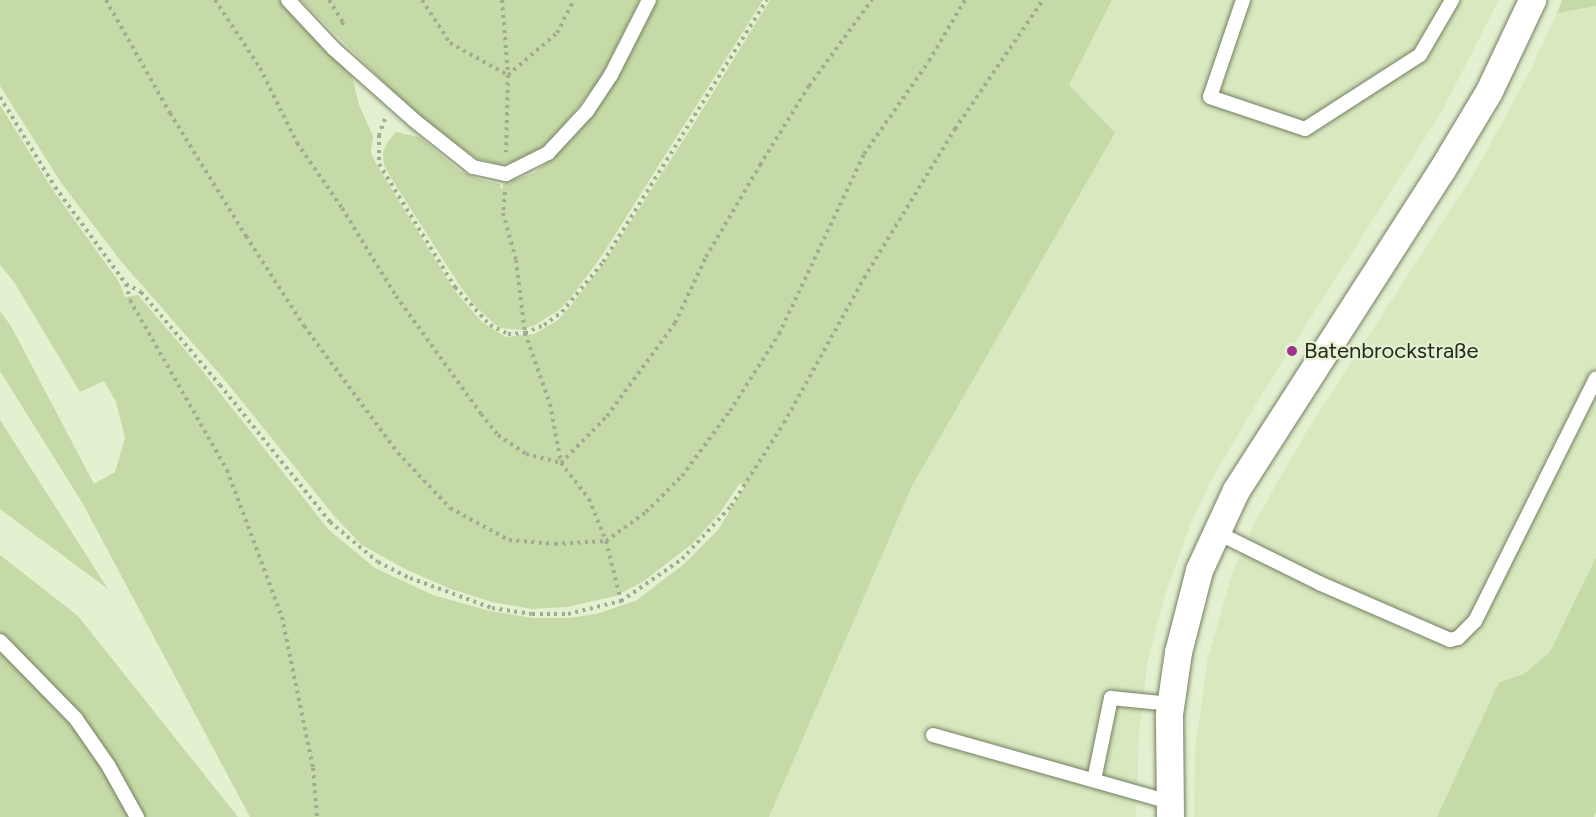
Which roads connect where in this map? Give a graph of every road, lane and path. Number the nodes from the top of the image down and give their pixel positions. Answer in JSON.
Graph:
{"nodes":[{"id":1,"x":106,"y":0,"type":"edge"},
{"id":2,"x":216,"y":0,"type":"edge"},
{"id":3,"x":288,"y":0,"type":"edge"},
{"id":4,"x":422,"y":0,"type":"edge"},
{"id":5,"x":502,"y":0,"type":"edge"},
{"id":6,"x":574,"y":0,"type":"edge"},
{"id":7,"x":649,"y":0,"type":"edge"},
{"id":8,"x":768,"y":0,"type":"edge"},
{"id":9,"x":872,"y":0,"type":"edge"},
{"id":10,"x":965,"y":0,"type":"edge"},
{"id":11,"x":1043,"y":0,"type":"edge"},
{"id":12,"x":1243,"y":0,"type":"edge"},
{"id":13,"x":1452,"y":0,"type":"edge"},
{"id":14,"x":1532,"y":0,"type":"edge"},
{"id":15,"x":508,"y":75,"type":"junction"},
{"id":16,"x":0,"y":97,"type":"edge"},
{"id":17,"x":393,"y":102,"type":"junction"},
{"id":18,"x":506,"y":174,"type":"junction"},
{"id":19,"x":126,"y":284,"type":"junction"},
{"id":20,"x":525,"y":333,"type":"junction"},
{"id":21,"x":1596,"y":378,"type":"edge"},
{"id":22,"x":561,"y":463,"type":"junction"},
{"id":23,"x":1216,"y":532,"type":"junction"},
{"id":24,"x":606,"y":541,"type":"junction"},
{"id":25,"x":621,"y":601,"type":"junction"},
{"id":26,"x":0,"y":641,"type":"edge"},
{"id":27,"x":1171,"y":704,"type":"junction"},
{"id":28,"x":933,"y":735,"type":"dead end"},
{"id":29,"x":1094,"y":780,"type":"junction"},
{"id":30,"x":1170,"y":809,"type":"edge"},
{"id":31,"x":137,"y":817,"type":"edge"},
{"id":32,"x":317,"y":817,"type":"edge"}],
"edges":[{"from":1,"to":24,"type":"path"},
{"from":2,"to":22,"type":"path"},
{"from":3,"to":17,"type":"lane"},
{"from":4,"to":15,"type":"path"},
{"from":5,"to":15,"type":"path"},
{"from":6,"to":15,"type":"path"},
{"from":7,"to":18,"type":"lane"},
{"from":8,"to":20,"type":"path"},
{"from":9,"to":22,"type":"path"},
{"from":10,"to":24,"type":"path"},
{"from":11,"to":25,"type":"path"},
{"from":12,"to":13,"type":"lane"},
{"from":14,"to":23,"type":"street"},
{"from":15,"to":18,"type":"path"},
{"from":16,"to":19,"type":"path"},
{"from":17,"to":18,"type":"lane"},
{"from":17,"to":20,"type":"path"},
{"from":18,"to":20,"type":"path"},
{"from":19,"to":25,"type":"path"},
{"from":19,"to":32,"type":"path"},
{"from":20,"to":22,"type":"path"},
{"from":21,"to":23,"type":"lane"},
{"from":22,"to":24,"type":"path"},
{"from":23,"to":27,"type":"street"},
{"from":24,"to":25,"type":"path"},
{"from":26,"to":31,"type":"lane"},
{"from":27,"to":29,"type":"lane"},
{"from":27,"to":30,"type":"street"},
{"from":28,"to":29,"type":"lane"},
{"from":29,"to":30,"type":"lane"}]}
